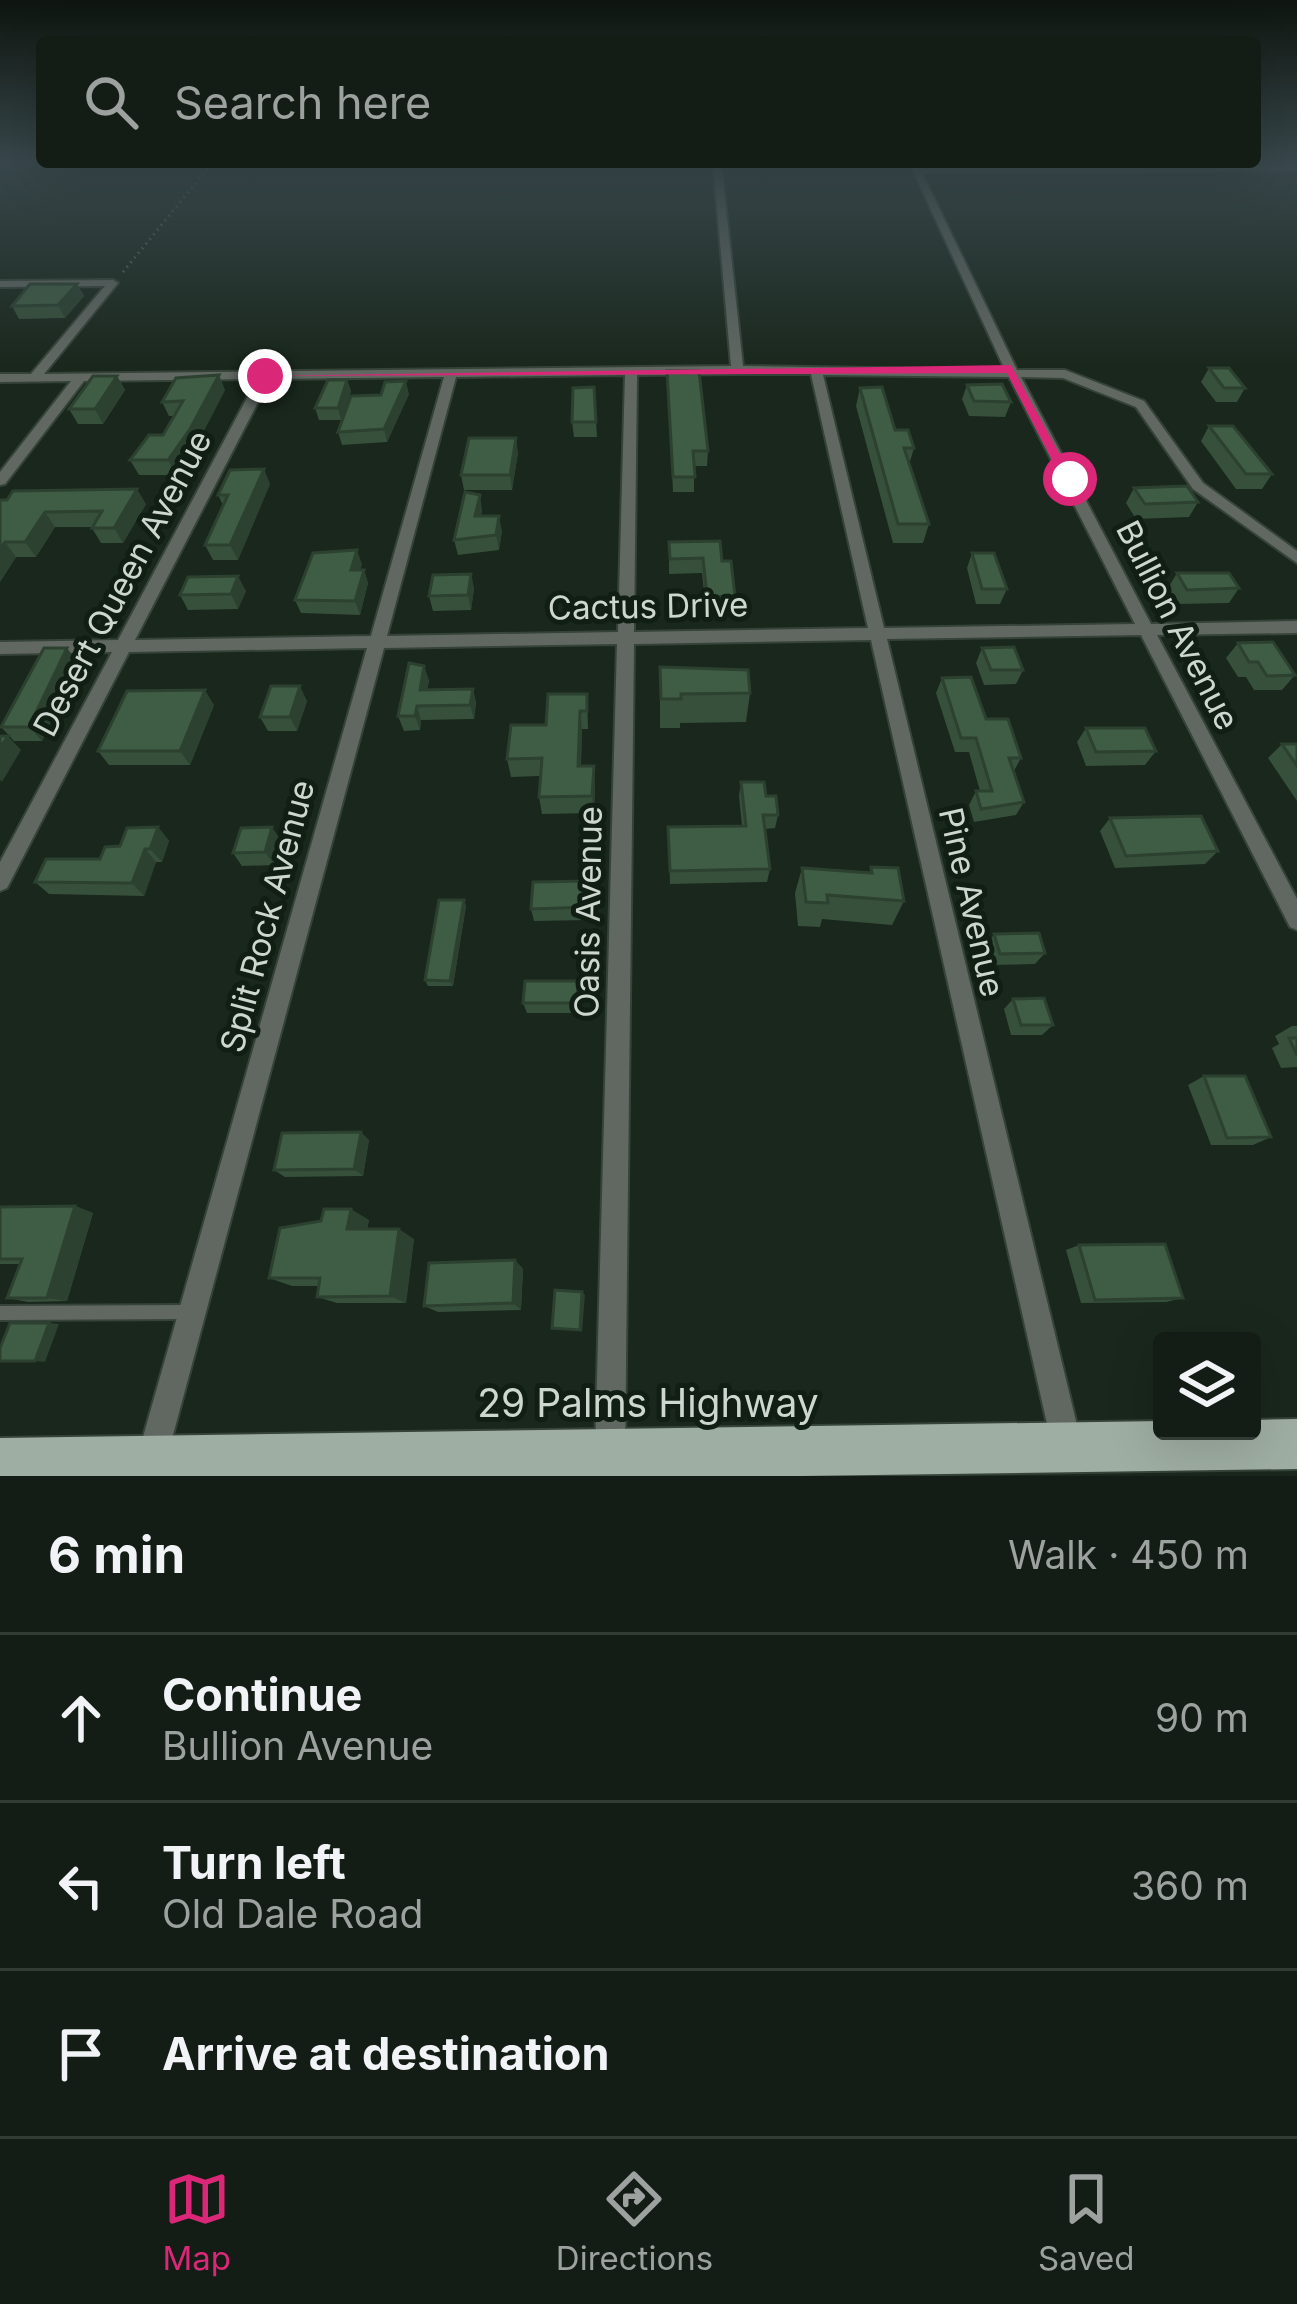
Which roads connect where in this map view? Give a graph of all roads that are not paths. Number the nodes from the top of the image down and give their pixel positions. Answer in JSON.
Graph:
{"nodes":[{"id":1,"x":724,"y":230,"type":"edge"},
{"id":2,"x":945,"y":230,"type":"edge"},
{"id":3,"x":0,"y":284,"type":"edge"},
{"id":4,"x":1011,"y":369,"type":"junction"},
{"id":5,"x":737,"y":370,"type":"junction"},
{"id":6,"x":816,"y":370,"type":"junction"},
{"id":7,"x":631,"y":371,"type":"junction"},
{"id":8,"x":451,"y":374,"type":"junction"},
{"id":9,"x":265,"y":376,"type":"junction"},
{"id":10,"x":0,"y":378,"type":"edge"},
{"id":11,"x":34,"y":378,"type":"junction"},
{"id":12,"x":80,"y":378,"type":"junction"},
{"id":13,"x":0,"y":481,"type":"edge"},
{"id":14,"x":1297,"y":558,"type":"edge"},
{"id":15,"x":1297,"y":627,"type":"edge"},
{"id":16,"x":1145,"y":628,"type":"junction"},
{"id":17,"x":874,"y":633,"type":"junction"},
{"id":18,"x":626,"y":637,"type":"junction"},
{"id":19,"x":378,"y":639,"type":"junction"},
{"id":20,"x":122,"y":646,"type":"junction"},
{"id":21,"x":0,"y":647,"type":"edge"},
{"id":22,"x":0,"y":882,"type":"edge"},
{"id":23,"x":1297,"y":920,"type":"edge"},
{"id":24,"x":193,"y":1312,"type":"junction"},
{"id":25,"x":0,"y":1313,"type":"edge"},
{"id":26,"x":1297,"y":1444,"type":"edge"},
{"id":27,"x":1068,"y":1449,"type":"junction"},
{"id":28,"x":610,"y":1454,"type":"junction"},
{"id":29,"x":0,"y":1463,"type":"edge"},
{"id":30,"x":149,"y":1469,"type":"edge"}],
"edges":[{"from":1,"to":5,"type":"street"},
{"from":2,"to":4,"type":"street","name":"Bullion Avenue"},
{"from":3,"to":11,"type":"street"},
{"from":4,"to":6,"type":"street"},
{"from":4,"to":14,"type":"street"},
{"from":4,"to":16,"type":"street","name":"Bullion Avenue"},
{"from":5,"to":6,"type":"street"},
{"from":5,"to":7,"type":"street"},
{"from":6,"to":17,"type":"street","name":"Pine Avenue"},
{"from":7,"to":8,"type":"street"},
{"from":7,"to":18,"type":"street","name":"Oasis Avenue"},
{"from":8,"to":9,"type":"street"},
{"from":8,"to":19,"type":"street","name":"Split Rock Avenue"},
{"from":9,"to":12,"type":"street"},
{"from":9,"to":20,"type":"street","name":"Desert Queen Avenue"},
{"from":10,"to":11,"type":"street"},
{"from":11,"to":12,"type":"street"},
{"from":12,"to":13,"type":"street"},
{"from":15,"to":16,"type":"street","name":"Cactus Drive"},
{"from":16,"to":17,"type":"street","name":"Cactus Drive"},
{"from":16,"to":23,"type":"street","name":"Bullion Avenue"},
{"from":17,"to":18,"type":"street","name":"Cactus Drive"},
{"from":17,"to":27,"type":"street","name":"Pine Avenue"},
{"from":18,"to":19,"type":"street","name":"Cactus Drive"},
{"from":18,"to":28,"type":"street","name":"Oasis Avenue"},
{"from":19,"to":20,"type":"street","name":"Cactus Drive"},
{"from":19,"to":24,"type":"street","name":"Split Rock Avenue"},
{"from":20,"to":21,"type":"street","name":"Cactus Drive"},
{"from":20,"to":22,"type":"street","name":"Desert Queen Avenue"},
{"from":24,"to":25,"type":"lane"},
{"from":24,"to":30,"type":"street","name":"Split Rock Avenue"},
{"from":26,"to":27,"type":"main road","name":"29 Palms Highway"},
{"from":27,"to":28,"type":"main road","name":"29 Palms Highway"},
{"from":28,"to":30,"type":"main road","name":"29 Palms Highway"},
{"from":29,"to":30,"type":"main road","name":"29 Palms Highway"}]}
